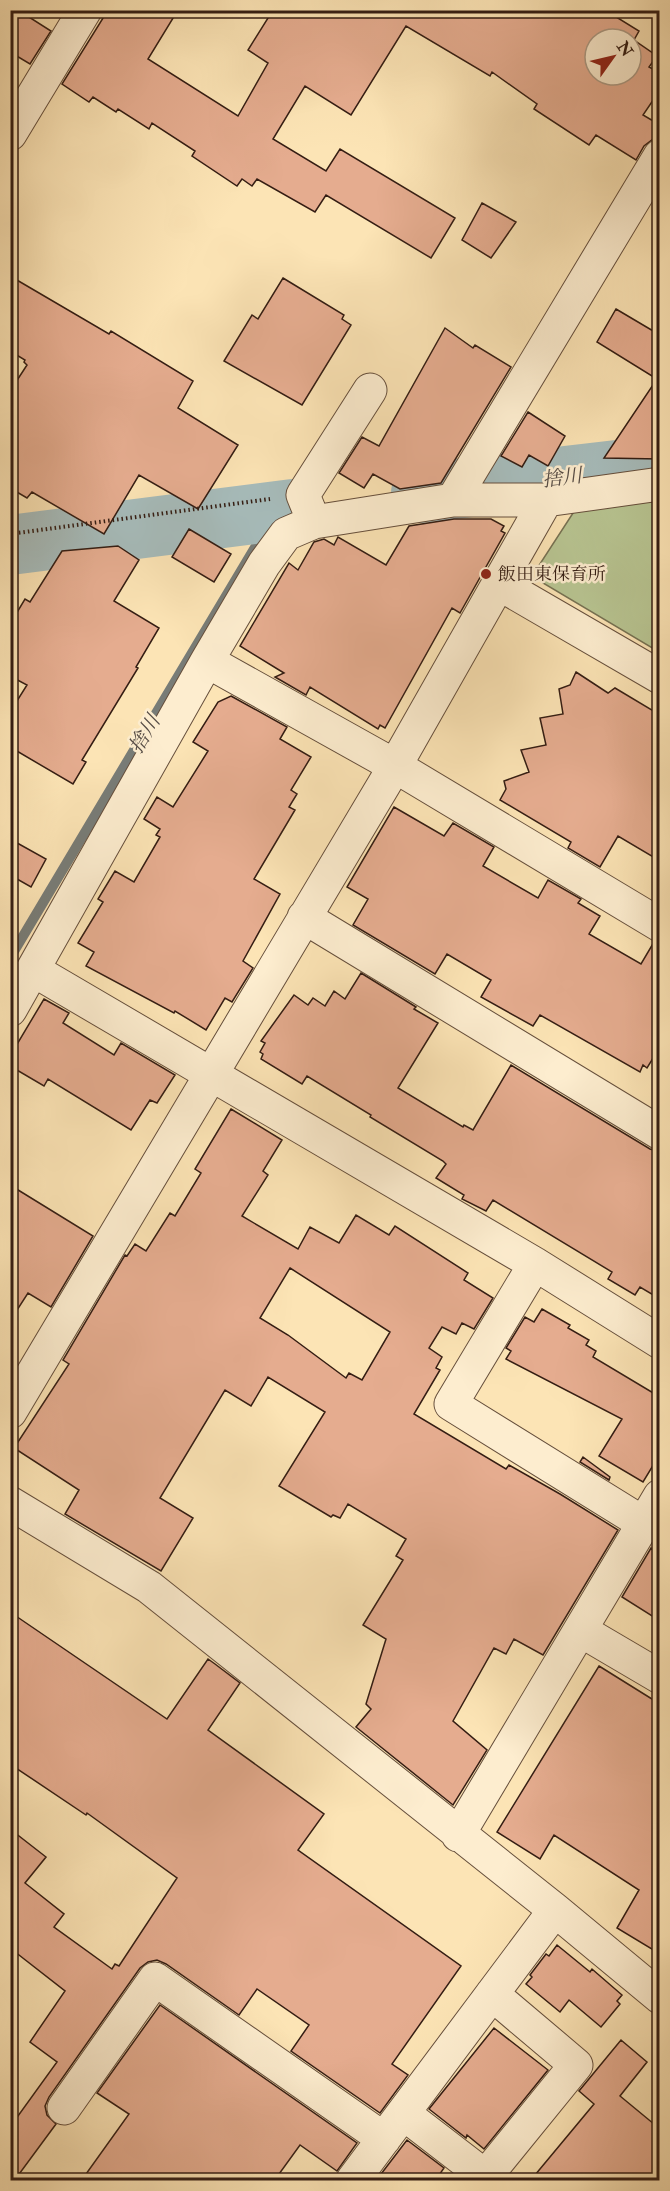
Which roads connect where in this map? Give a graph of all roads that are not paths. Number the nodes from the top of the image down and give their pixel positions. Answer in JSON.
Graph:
{"nodes":[{"id":1,"x":85,"y":10,"type":"edge"},
{"id":2,"x":21,"y":92,"type":"edge"},
{"id":3,"x":10,"y":134,"type":"edge"},
{"id":4,"x":660,"y":156,"type":"edge"},
{"id":5,"x":370,"y":390,"type":"dead end"},
{"id":6,"x":660,"y":484,"type":"edge"},
{"id":7,"x":453,"y":500,"type":"junction"},
{"id":8,"x":546,"y":500,"type":"junction"},
{"id":9,"x":309,"y":508,"type":"junction"},
{"id":10,"x":498,"y":584,"type":"junction"},
{"id":11,"x":207,"y":660,"type":"junction"},
{"id":12,"x":660,"y":677,"type":"edge"},
{"id":13,"x":395,"y":766,"type":"junction"},
{"id":14,"x":304,"y":917,"type":"junction"},
{"id":15,"x":660,"y":925,"type":"edge"},
{"id":16,"x":34,"y":971,"type":"junction"},
{"id":17,"x":10,"y":1011,"type":"edge"},
{"id":18,"x":210,"y":1074,"type":"junction"},
{"id":19,"x":660,"y":1133,"type":"edge"},
{"id":20,"x":535,"y":1264,"type":"junction"},
{"id":21,"x":660,"y":1342,"type":"edge"},
{"id":22,"x":10,"y":1412,"type":"edge"},
{"id":23,"x":10,"y":1503,"type":"edge"},
{"id":24,"x":651,"y":1509,"type":"edge"},
{"id":25,"x":580,"y":1630,"type":"junction"},
{"id":26,"x":660,"y":1677,"type":"edge"},
{"id":27,"x":458,"y":1835,"type":"junction"},
{"id":28,"x":555,"y":1910,"type":"junction"},
{"id":29,"x":492,"y":1994,"type":"junction"},
{"id":30,"x":660,"y":1997,"type":"edge"},
{"id":31,"x":64,"y":2108,"type":"dead end"},
{"id":32,"x":403,"y":2113,"type":"junction"},
{"id":33,"x":384,"y":2139,"type":"junction"},
{"id":34,"x":488,"y":2179,"type":"edge"},
{"id":35,"x":353,"y":2181,"type":"edge"}],
"edges":[{"from":1,"to":2,"type":"street"},
{"from":2,"to":3,"type":"street"},
{"from":4,"to":7,"type":"street"},
{"from":5,"to":9,"type":"street"},
{"from":6,"to":8,"type":"street"},
{"from":7,"to":8,"type":"street"},
{"from":7,"to":9,"type":"street"},
{"from":8,"to":10,"type":"street"},
{"from":9,"to":11,"type":"street"},
{"from":10,"to":12,"type":"street"},
{"from":10,"to":13,"type":"street"},
{"from":11,"to":13,"type":"street"},
{"from":11,"to":16,"type":"street"},
{"from":13,"to":14,"type":"street"},
{"from":13,"to":15,"type":"street"},
{"from":14,"to":18,"type":"street"},
{"from":14,"to":19,"type":"street"},
{"from":16,"to":17,"type":"street"},
{"from":16,"to":18,"type":"street"},
{"from":18,"to":20,"type":"street"},
{"from":18,"to":22,"type":"street"},
{"from":20,"to":21,"type":"street"},
{"from":20,"to":24,"type":"street"},
{"from":23,"to":27,"type":"street"},
{"from":24,"to":25,"type":"street"},
{"from":25,"to":26,"type":"street"},
{"from":25,"to":27,"type":"street"},
{"from":27,"to":28,"type":"street"},
{"from":28,"to":29,"type":"street"},
{"from":28,"to":30,"type":"street"},
{"from":29,"to":32,"type":"street"},
{"from":29,"to":34,"type":"street"},
{"from":31,"to":33,"type":"street"},
{"from":32,"to":33,"type":"street"},
{"from":32,"to":34,"type":"street"},
{"from":33,"to":35,"type":"street"}]}
